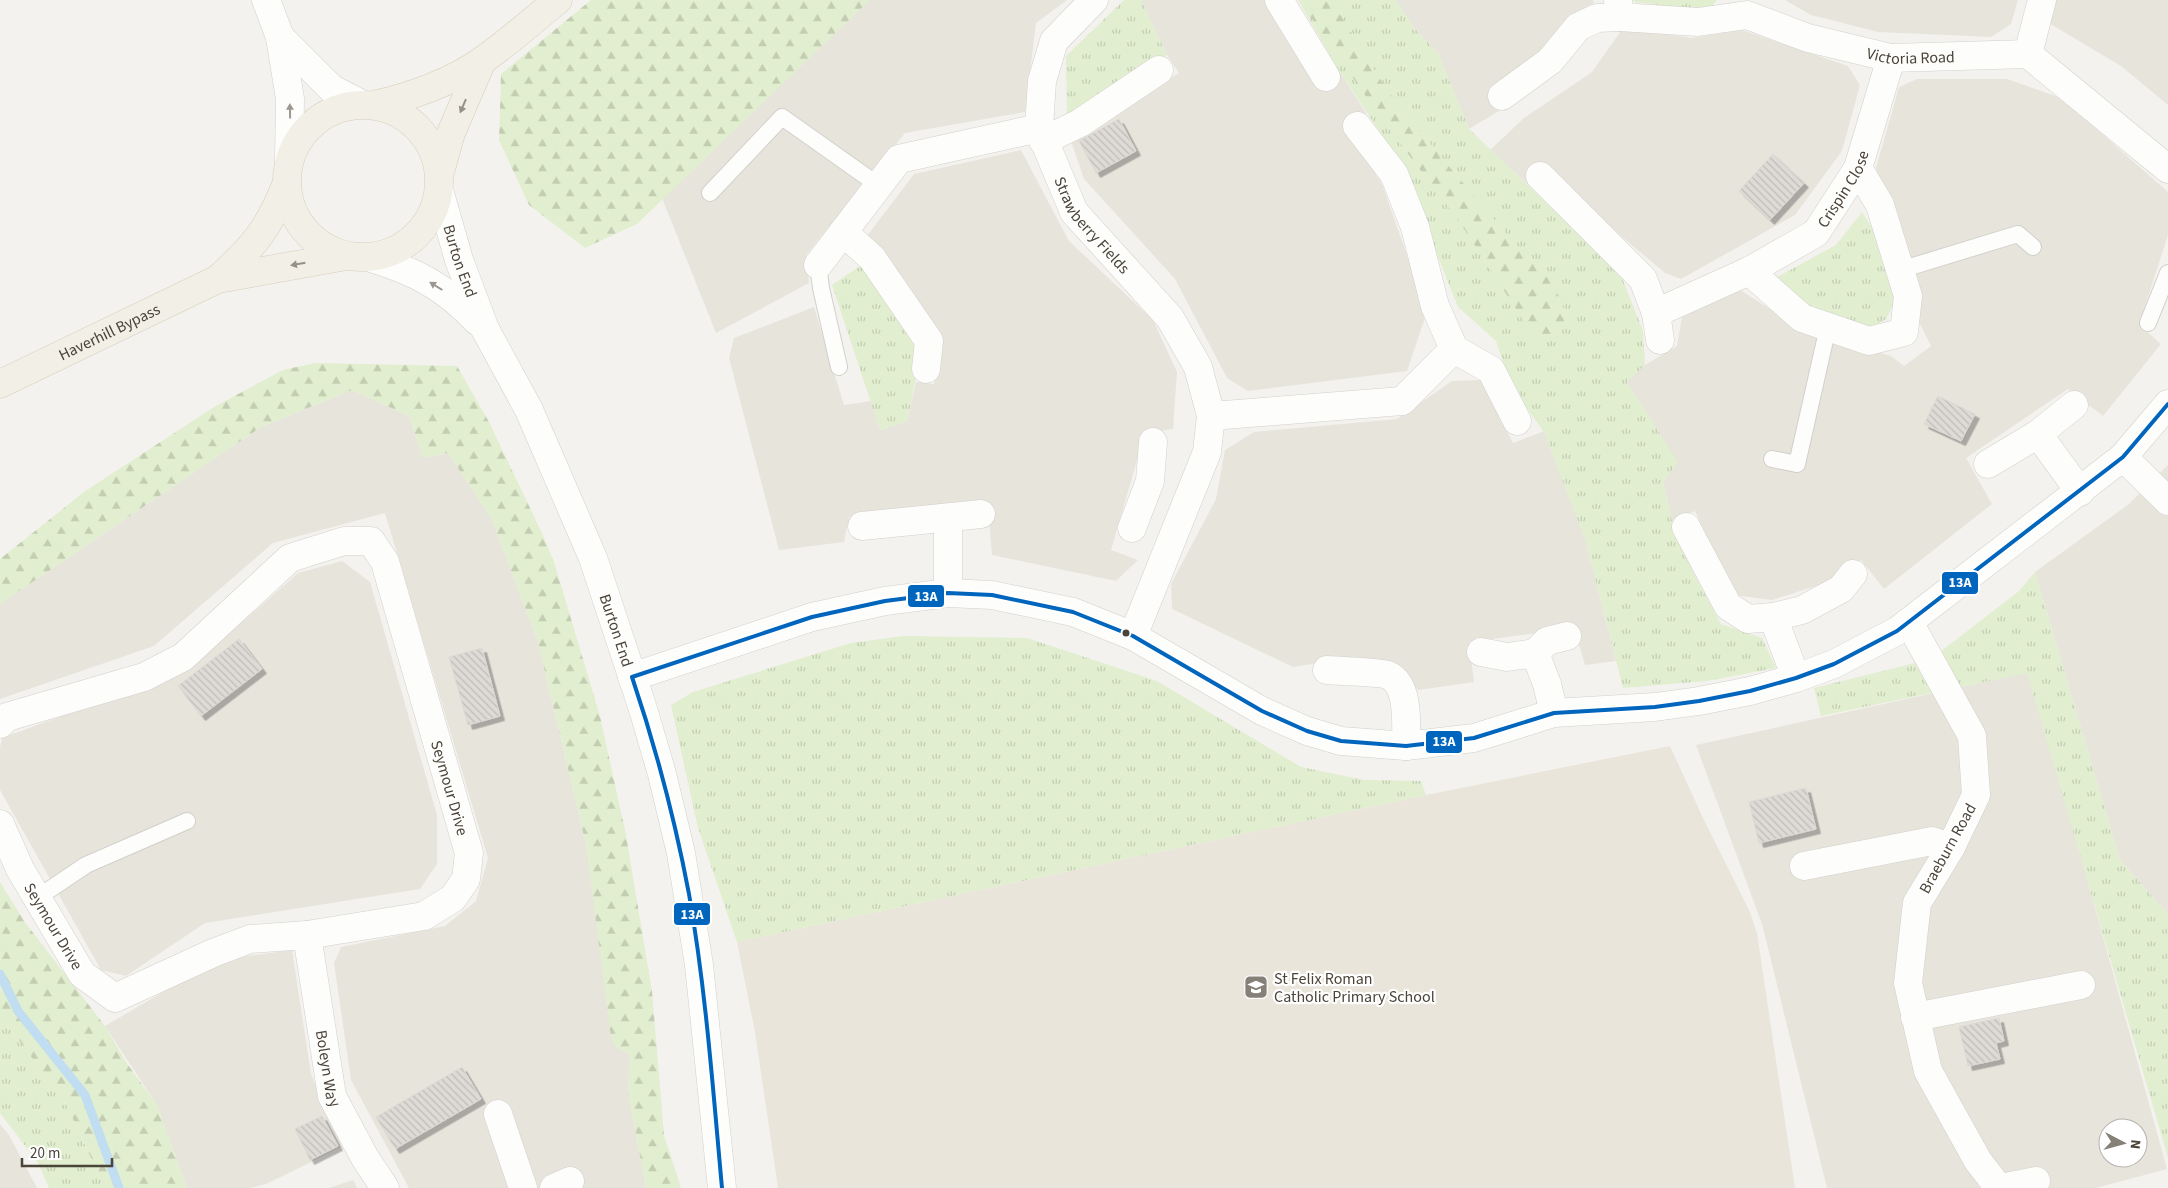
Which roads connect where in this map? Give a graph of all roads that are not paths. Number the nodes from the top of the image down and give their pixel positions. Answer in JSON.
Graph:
{"nodes":[{"id":1,"x":266,"y":0,"type":"edge"},
{"id":2,"x":558,"y":0,"type":"edge"},
{"id":3,"x":1094,"y":0,"type":"edge"},
{"id":4,"x":1279,"y":0,"type":"edge"},
{"id":5,"x":2042,"y":0,"type":"edge"},
{"id":6,"x":1619,"y":8,"type":"edge"},
{"id":7,"x":1747,"y":8,"type":"edge"},
{"id":8,"x":280,"y":37,"type":"junction"},
{"id":9,"x":2028,"y":54,"type":"junction"},
{"id":10,"x":1891,"y":58,"type":"junction"},
{"id":11,"x":482,"y":61,"type":"junction"},
{"id":12,"x":1158,"y":70,"type":"dead end"},
{"id":13,"x":1326,"y":77,"type":"dead end"},
{"id":14,"x":1502,"y":96,"type":"dead end"},
{"id":15,"x":367,"y":104,"type":"junction"},
{"id":16,"x":1357,"y":126,"type":"dead end"},
{"id":17,"x":1041,"y":135,"type":"junction"},
{"id":18,"x":1858,"y":168,"type":"junction"},
{"id":19,"x":2168,"y":169,"type":"edge"},
{"id":20,"x":288,"y":172,"type":"junction"},
{"id":21,"x":1540,"y":176,"type":"dead end"},
{"id":22,"x":440,"y":181,"type":"junction"},
{"id":23,"x":878,"y":185,"type":"junction"},
{"id":24,"x":710,"y":193,"type":"dead end"},
{"id":25,"x":843,"y":232,"type":"junction"},
{"id":26,"x":2033,"y":247,"type":"dead end"},
{"id":27,"x":359,"y":257,"type":"junction"},
{"id":28,"x":818,"y":265,"type":"joint"},
{"id":29,"x":1900,"y":270,"type":"junction"},
{"id":30,"x":1750,"y":271,"type":"junction"},
{"id":31,"x":2168,"y":273,"type":"edge"},
{"id":32,"x":218,"y":279,"type":"junction"},
{"id":33,"x":1656,"y":313,"type":"junction"},
{"id":34,"x":2148,"y":323,"type":"dead end"},
{"id":35,"x":1828,"y":327,"type":"junction"},
{"id":36,"x":486,"y":329,"type":"junction"},
{"id":37,"x":1660,"y":340,"type":"dead end"},
{"id":38,"x":1454,"y":350,"type":"junction"},
{"id":39,"x":839,"y":367,"type":"dead end"},
{"id":40,"x":926,"y":369,"type":"dead end"},
{"id":41,"x":0,"y":384,"type":"edge"},
{"id":42,"x":2168,"y":404,"type":"edge"},
{"id":43,"x":2074,"y":405,"type":"dead end"},
{"id":44,"x":1211,"y":416,"type":"junction"},
{"id":45,"x":1517,"y":421,"type":"dead end"},
{"id":46,"x":2038,"y":434,"type":"junction"},
{"id":47,"x":1153,"y":442,"type":"dead end"},
{"id":48,"x":2123,"y":457,"type":"junction"},
{"id":49,"x":1772,"y":459,"type":"dead end"},
{"id":50,"x":1988,"y":464,"type":"dead end"},
{"id":51,"x":1150,"y":481,"type":"junction"},
{"id":52,"x":2080,"y":492,"type":"junction"},
{"id":53,"x":1189,"y":496,"type":"junction"},
{"id":54,"x":2168,"y":501,"type":"edge"},
{"id":55,"x":981,"y":514,"type":"dead end"},
{"id":56,"x":948,"y":518,"type":"junction"},
{"id":57,"x":862,"y":526,"type":"dead end"},
{"id":58,"x":1686,"y":527,"type":"dead end"},
{"id":59,"x":1132,"y":528,"type":"dead end"},
{"id":60,"x":1853,"y":574,"type":"dead end"},
{"id":61,"x":948,"y":593,"type":"junction"},
{"id":62,"x":1773,"y":617,"type":"junction"},
{"id":63,"x":1909,"y":622,"type":"junction"},
{"id":64,"x":1133,"y":636,"type":"junction"},
{"id":65,"x":1567,"y":636,"type":"dead end"},
{"id":66,"x":1481,"y":652,"type":"dead end"},
{"id":67,"x":1536,"y":653,"type":"junction"},
{"id":68,"x":1326,"y":670,"type":"dead end"},
{"id":69,"x":632,"y":677,"type":"junction"},
{"id":70,"x":1796,"y":678,"type":"junction"},
{"id":71,"x":1554,"y":713,"type":"junction"},
{"id":72,"x":0,"y":724,"type":"edge"},
{"id":73,"x":1406,"y":746,"type":"junction"},
{"id":74,"x":187,"y":821,"type":"dead end"},
{"id":75,"x":0,"y":824,"type":"edge"},
{"id":76,"x":1951,"y":847,"type":"junction"},
{"id":77,"x":1804,"y":866,"type":"dead end"},
{"id":78,"x":37,"y":898,"type":"junction"},
{"id":79,"x":306,"y":935,"type":"junction"},
{"id":80,"x":2081,"y":985,"type":"dead end"},
{"id":81,"x":1915,"y":1017,"type":"junction"},
{"id":82,"x":498,"y":1114,"type":"dead end"},
{"id":83,"x":2036,"y":1181,"type":"dead end"},
{"id":84,"x":385,"y":1188,"type":"edge"},
{"id":85,"x":524,"y":1188,"type":"edge"},
{"id":86,"x":722,"y":1188,"type":"edge"},
{"id":87,"x":2000,"y":1188,"type":"edge"}],
"edges":[{"from":1,"to":8,"type":"street"},
{"from":2,"to":11,"type":"main road"},
{"from":3,"to":17,"type":"street","name":"Strawberry Fields"},
{"from":4,"to":13,"type":"street"},
{"from":5,"to":9,"type":"street"},
{"from":6,"to":7,"type":"street","name":"Victoria Road"},
{"from":6,"to":14,"type":"street","name":"Victoria Road"},
{"from":7,"to":10,"type":"street","name":"Victoria Road"},
{"from":8,"to":15,"type":"street"},
{"from":20,"to":8,"type":"street","one_way":true},
{"from":9,"to":10,"type":"street","name":"Victoria Road"},
{"from":9,"to":19,"type":"street"},
{"from":10,"to":18,"type":"street","name":"Crispin Close"},
{"from":11,"to":15,"type":"main road"},
{"from":11,"to":22,"type":"main road","one_way":true},
{"from":12,"to":17,"type":"street"},
{"from":15,"to":20,"type":"main road"},
{"from":15,"to":22,"type":"main road"},
{"from":16,"to":38,"type":"street"},
{"from":17,"to":23,"type":"street"},
{"from":17,"to":44,"type":"street","name":"Strawberry Fields"},
{"from":18,"to":29,"type":"street"},
{"from":18,"to":30,"type":"street","name":"Crispin Close"},
{"from":20,"to":27,"type":"main road"},
{"from":20,"to":32,"type":"main road","name":"Haverhill Bypass"},
{"from":21,"to":33,"type":"street"},
{"from":22,"to":27,"type":"main road"},
{"from":22,"to":36,"type":"street","name":"Burton End"},
{"from":23,"to":24,"type":"lane"},
{"from":23,"to":25,"type":"street"},
{"from":25,"to":28,"type":"street"},
{"from":25,"to":40,"type":"street"},
{"from":26,"to":29,"type":"lane"},
{"from":27,"to":32,"type":"main road","name":"Haverhill Bypass","one_way":true},
{"from":36,"to":27,"type":"street","name":"Burton End","one_way":true},
{"from":28,"to":39,"type":"lane"},
{"from":29,"to":35,"type":"street"},
{"from":30,"to":33,"type":"street","name":"Crispin Close"},
{"from":30,"to":35,"type":"street"},
{"from":31,"to":34,"type":"lane"},
{"from":32,"to":41,"type":"main road","name":"Haverhill Bypass"},
{"from":33,"to":37,"type":"street"},
{"from":35,"to":49,"type":"lane"},
{"from":36,"to":69,"type":"street","name":"Burton End"},
{"from":38,"to":44,"type":"street"},
{"from":38,"to":45,"type":"street"},
{"from":42,"to":48,"type":"street"},
{"from":43,"to":46,"type":"street"},
{"from":44,"to":53,"type":"street","name":"Strawberry Fields"},
{"from":46,"to":50,"type":"street"},
{"from":46,"to":52,"type":"street"},
{"from":47,"to":51,"type":"street"},
{"from":48,"to":52,"type":"street"},
{"from":48,"to":54,"type":"street"},
{"from":51,"to":53,"type":"street"},
{"from":51,"to":59,"type":"street"},
{"from":52,"to":63,"type":"street"},
{"from":53,"to":64,"type":"street","name":"Strawberry Fields"},
{"from":55,"to":56,"type":"street"},
{"from":56,"to":57,"type":"street"},
{"from":56,"to":61,"type":"street"},
{"from":58,"to":62,"type":"street"},
{"from":60,"to":62,"type":"street"},
{"from":61,"to":64,"type":"street"},
{"from":61,"to":69,"type":"street"},
{"from":62,"to":70,"type":"street"},
{"from":63,"to":70,"type":"street"},
{"from":63,"to":76,"type":"street","name":"Braeburn Road"},
{"from":64,"to":73,"type":"street"},
{"from":65,"to":67,"type":"street"},
{"from":66,"to":67,"type":"street"},
{"from":67,"to":71,"type":"street"},
{"from":68,"to":73,"type":"street"},
{"from":69,"to":86,"type":"street","name":"Burton End"},
{"from":70,"to":71,"type":"street"},
{"from":71,"to":73,"type":"street"},
{"from":72,"to":79,"type":"street","name":"Seymour Drive"},
{"from":74,"to":78,"type":"lane"},
{"from":75,"to":78,"type":"street","name":"Seymour Drive"},
{"from":76,"to":77,"type":"street"},
{"from":76,"to":81,"type":"street","name":"Braeburn Road"},
{"from":78,"to":79,"type":"street","name":"Seymour Drive"},
{"from":79,"to":84,"type":"street","name":"Boleyn Way"},
{"from":80,"to":81,"type":"street"},
{"from":81,"to":87,"type":"street","name":"Braeburn Road"},
{"from":82,"to":85,"type":"street"},
{"from":83,"to":87,"type":"street","name":"Braeburn Road"}]}
